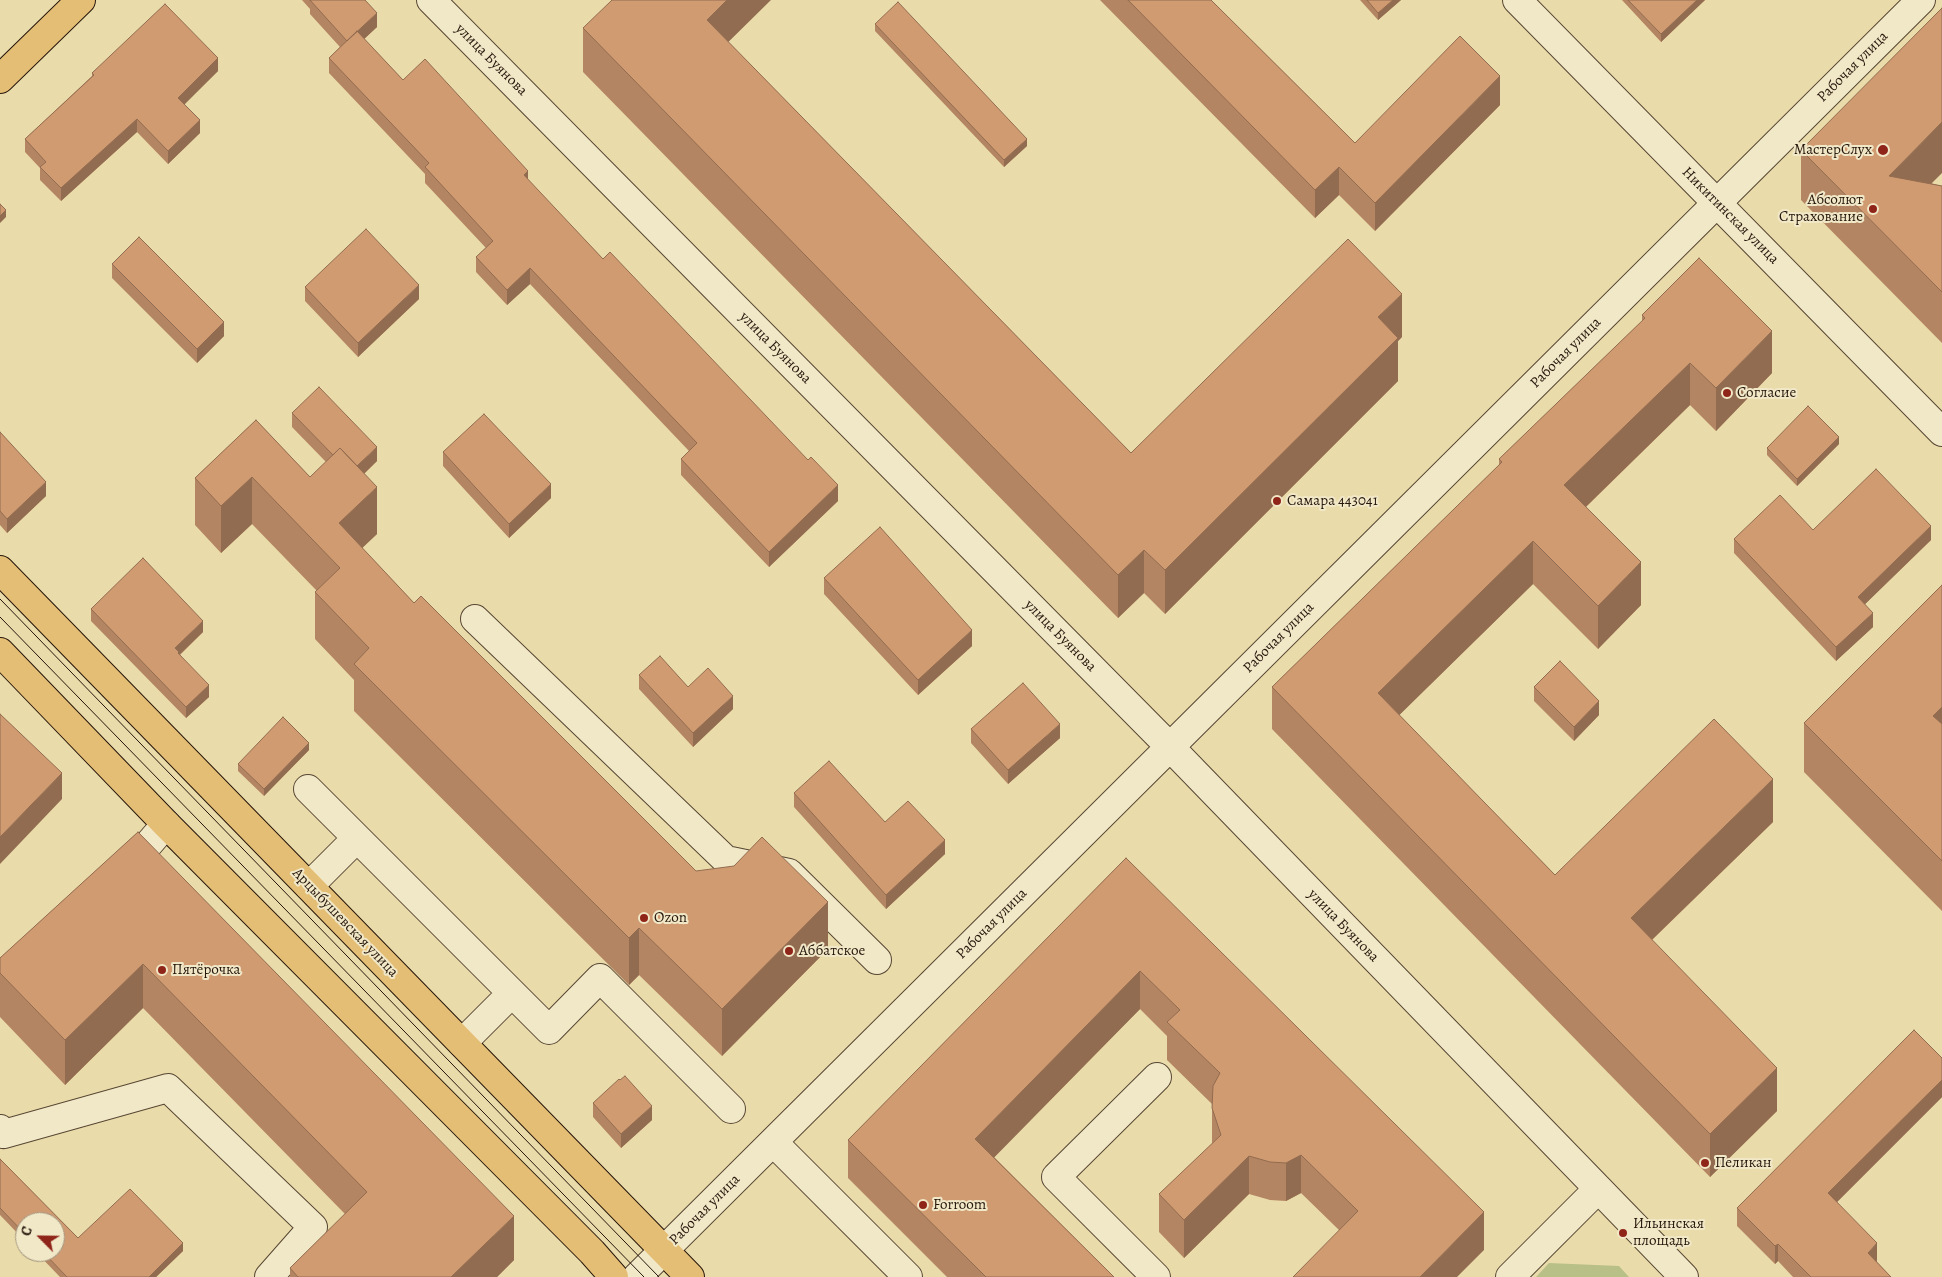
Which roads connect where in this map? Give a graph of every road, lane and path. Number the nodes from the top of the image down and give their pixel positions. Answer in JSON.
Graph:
{"nodes":[{"id":1,"x":81,"y":0,"type":"edge"},
{"id":2,"x":431,"y":0,"type":"edge"},
{"id":3,"x":1517,"y":0,"type":"edge"},
{"id":4,"x":1921,"y":0,"type":"edge"},
{"id":5,"x":0,"y":79,"type":"edge"},
{"id":6,"x":1717,"y":203,"type":"junction"},
{"id":7,"x":1942,"y":432,"type":"edge"},
{"id":8,"x":0,"y":570,"type":"edge"},
{"id":9,"x":475,"y":619,"type":"dead end"},
{"id":10,"x":0,"y":652,"type":"edge"},
{"id":11,"x":1170,"y":747,"type":"junction"},
{"id":12,"x":308,"y":789,"type":"dead end"},
{"id":13,"x":166,"y":824,"type":"junction"},
{"id":14,"x":357,"y":838,"type":"junction"},
{"id":15,"x":105,"y":886,"type":"edge"},
{"id":16,"x":308,"y":886,"type":"junction"},
{"id":17,"x":877,"y":960,"type":"dead end"},
{"id":18,"x":512,"y":993,"type":"junction"},
{"id":19,"x":462,"y":1043,"type":"junction"},
{"id":20,"x":1157,"y":1077,"type":"dead end"},
{"id":21,"x":731,"y":1109,"type":"dead end"},
{"id":22,"x":0,"y":1129,"type":"edge"},
{"id":23,"x":773,"y":1142,"type":"junction"},
{"id":24,"x":1598,"y":1190,"type":"junction"},
{"id":25,"x":664,"y":1250,"type":"junction"},
{"id":26,"x":269,"y":1277,"type":"edge"},
{"id":27,"x":614,"y":1277,"type":"edge"},
{"id":28,"x":637,"y":1277,"type":"edge"},
{"id":29,"x":690,"y":1277,"type":"edge"},
{"id":30,"x":908,"y":1277,"type":"edge"},
{"id":31,"x":1156,"y":1277,"type":"edge"},
{"id":32,"x":1510,"y":1277,"type":"edge"},
{"id":33,"x":1684,"y":1277,"type":"edge"}],
"edges":[{"from":1,"to":5,"type":"main road"},
{"from":2,"to":11,"type":"street","name":"улица Буянова"},
{"from":3,"to":6,"type":"street","name":"Никитинская улица"},
{"from":4,"to":6,"type":"street","name":"Рабочая улица"},
{"from":6,"to":7,"type":"street","name":"Никитинская улица"},
{"from":6,"to":11,"type":"street","name":"Рабочая улица"},
{"from":8,"to":16,"type":"main road","name":"Арцыбушевская улица"},
{"from":9,"to":17,"type":"street"},
{"from":10,"to":13,"type":"main road"},
{"from":11,"to":23,"type":"street","name":"Рабочая улица"},
{"from":11,"to":24,"type":"street","name":"улица Буянова"},
{"from":12,"to":14,"type":"street"},
{"from":13,"to":15,"type":"street"},
{"from":13,"to":27,"type":"main road"},
{"from":14,"to":16,"type":"street"},
{"from":14,"to":18,"type":"street"},
{"from":16,"to":19,"type":"main road","name":"Арцыбушевская улица"},
{"from":18,"to":19,"type":"street"},
{"from":18,"to":21,"type":"street"},
{"from":19,"to":25,"type":"main road","name":"Арцыбушевская улица"},
{"from":20,"to":31,"type":"street"},
{"from":22,"to":26,"type":"street"},
{"from":23,"to":25,"type":"street","name":"Рабочая улица"},
{"from":23,"to":30,"type":"street"},
{"from":24,"to":32,"type":"street"},
{"from":24,"to":33,"type":"street","name":"улица Буянова"},
{"from":25,"to":28,"type":"street","name":"Рабочая улица"},
{"from":25,"to":29,"type":"main road","name":"Арцыбушевская улица"}]}
